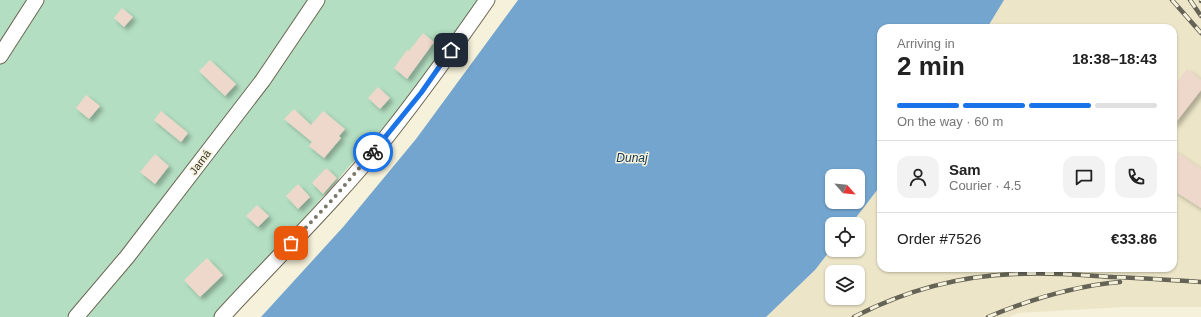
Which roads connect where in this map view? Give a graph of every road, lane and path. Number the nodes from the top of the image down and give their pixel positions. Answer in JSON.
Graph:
{"nodes":[{"id":1,"x":36,"y":0,"type":"edge"},
{"id":2,"x":317,"y":0,"type":"edge"},
{"id":3,"x":487,"y":0,"type":"edge"},
{"id":4,"x":0,"y":56,"type":"edge"},
{"id":5,"x":76,"y":317,"type":"edge"},
{"id":6,"x":222,"y":317,"type":"edge"}],
"edges":[{"from":1,"to":4,"type":"street"},
{"from":2,"to":5,"type":"street","name":"Jarná"},
{"from":3,"to":6,"type":"street"}]}
